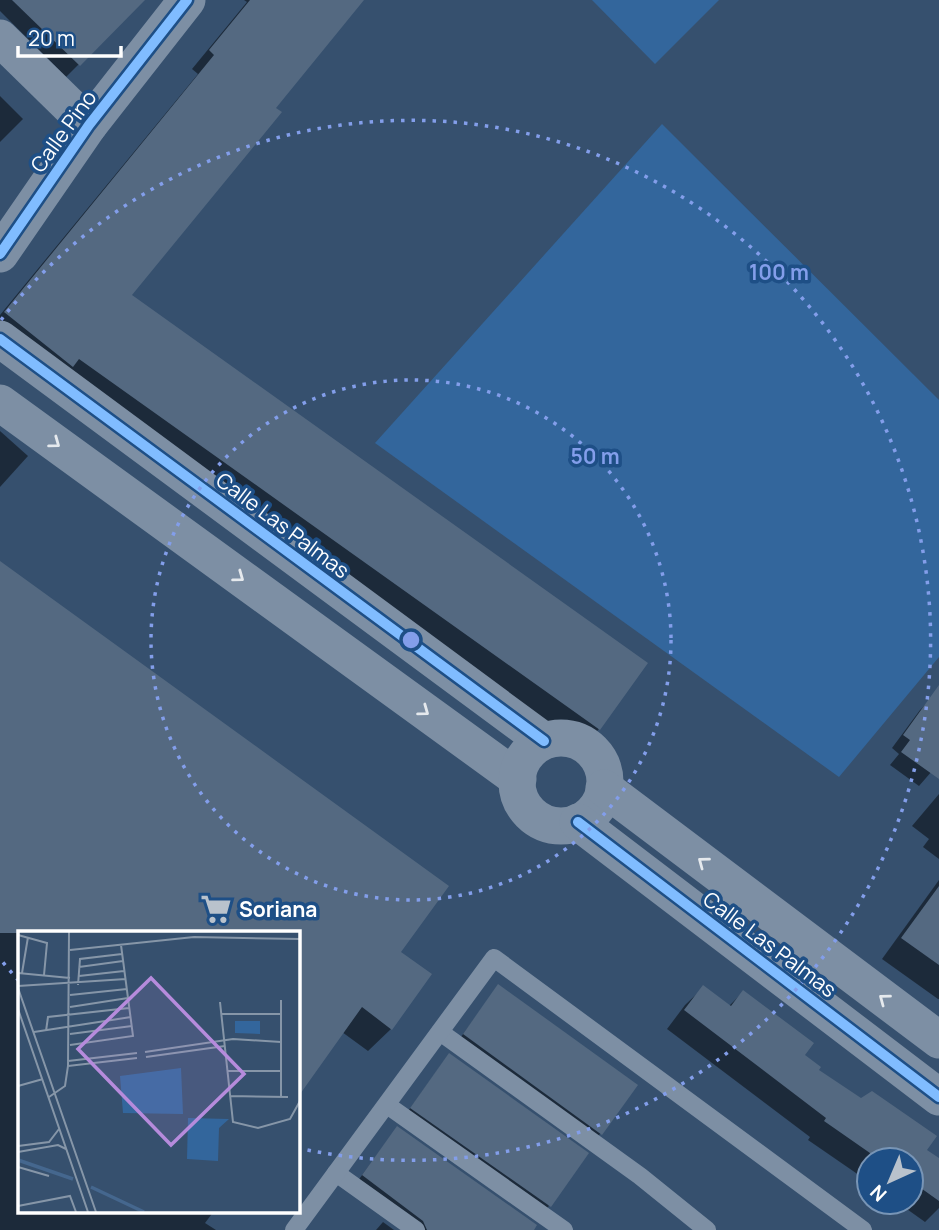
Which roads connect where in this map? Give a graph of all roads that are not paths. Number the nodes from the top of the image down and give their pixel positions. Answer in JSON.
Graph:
{"nodes":[{"id":1,"x":187,"y":0,"type":"edge"},
{"id":2,"x":0,"y":38,"type":"edge"},
{"id":3,"x":89,"y":125,"type":"junction"},
{"id":4,"x":0,"y":254,"type":"edge"},
{"id":5,"x":0,"y":339,"type":"edge"},
{"id":6,"x":0,"y":403,"type":"edge"},
{"id":7,"x":544,"y":741,"type":"junction"},
{"id":8,"x":518,"y":779,"type":"junction"},
{"id":9,"x":604,"y":788,"type":"junction"},
{"id":10,"x":578,"y":822,"type":"junction"},
{"id":11,"x":440,"y":1032,"type":"junction"},
{"id":12,"x":939,"y":1040,"type":"edge"},
{"id":13,"x":939,"y":1097,"type":"edge"},
{"id":14,"x":387,"y":1105,"type":"junction"},
{"id":15,"x":336,"y":1173,"type":"junction"},
{"id":16,"x":294,"y":1230,"type":"edge"},
{"id":17,"x":416,"y":1230,"type":"edge"},
{"id":18,"x":564,"y":1230,"type":"edge"},
{"id":19,"x":707,"y":1230,"type":"edge"},
{"id":20,"x":863,"y":1230,"type":"edge"}],
"edges":[{"from":1,"to":3,"type":"street","name":"Calle Pino"},
{"from":2,"to":3,"type":"street"},
{"from":3,"to":4,"type":"street","name":"Calle Pino"},
{"from":5,"to":7,"type":"street","name":"Calle Las Palmas"},
{"from":6,"to":8,"type":"street","one_way":true},
{"from":7,"to":8,"type":"street"},
{"from":7,"to":9,"type":"street"},
{"from":8,"to":10,"type":"street"},
{"from":9,"to":10,"type":"street"},
{"from":12,"to":9,"type":"street","name":"Calle Las Palmas","one_way":true},
{"from":10,"to":13,"type":"street","name":"Calle Las Palmas"},
{"from":11,"to":14,"type":"lane"},
{"from":11,"to":19,"type":"lane"},
{"from":11,"to":20,"type":"lane"},
{"from":14,"to":15,"type":"lane"},
{"from":14,"to":18,"type":"lane"},
{"from":15,"to":16,"type":"lane"},
{"from":15,"to":17,"type":"lane"}]}
